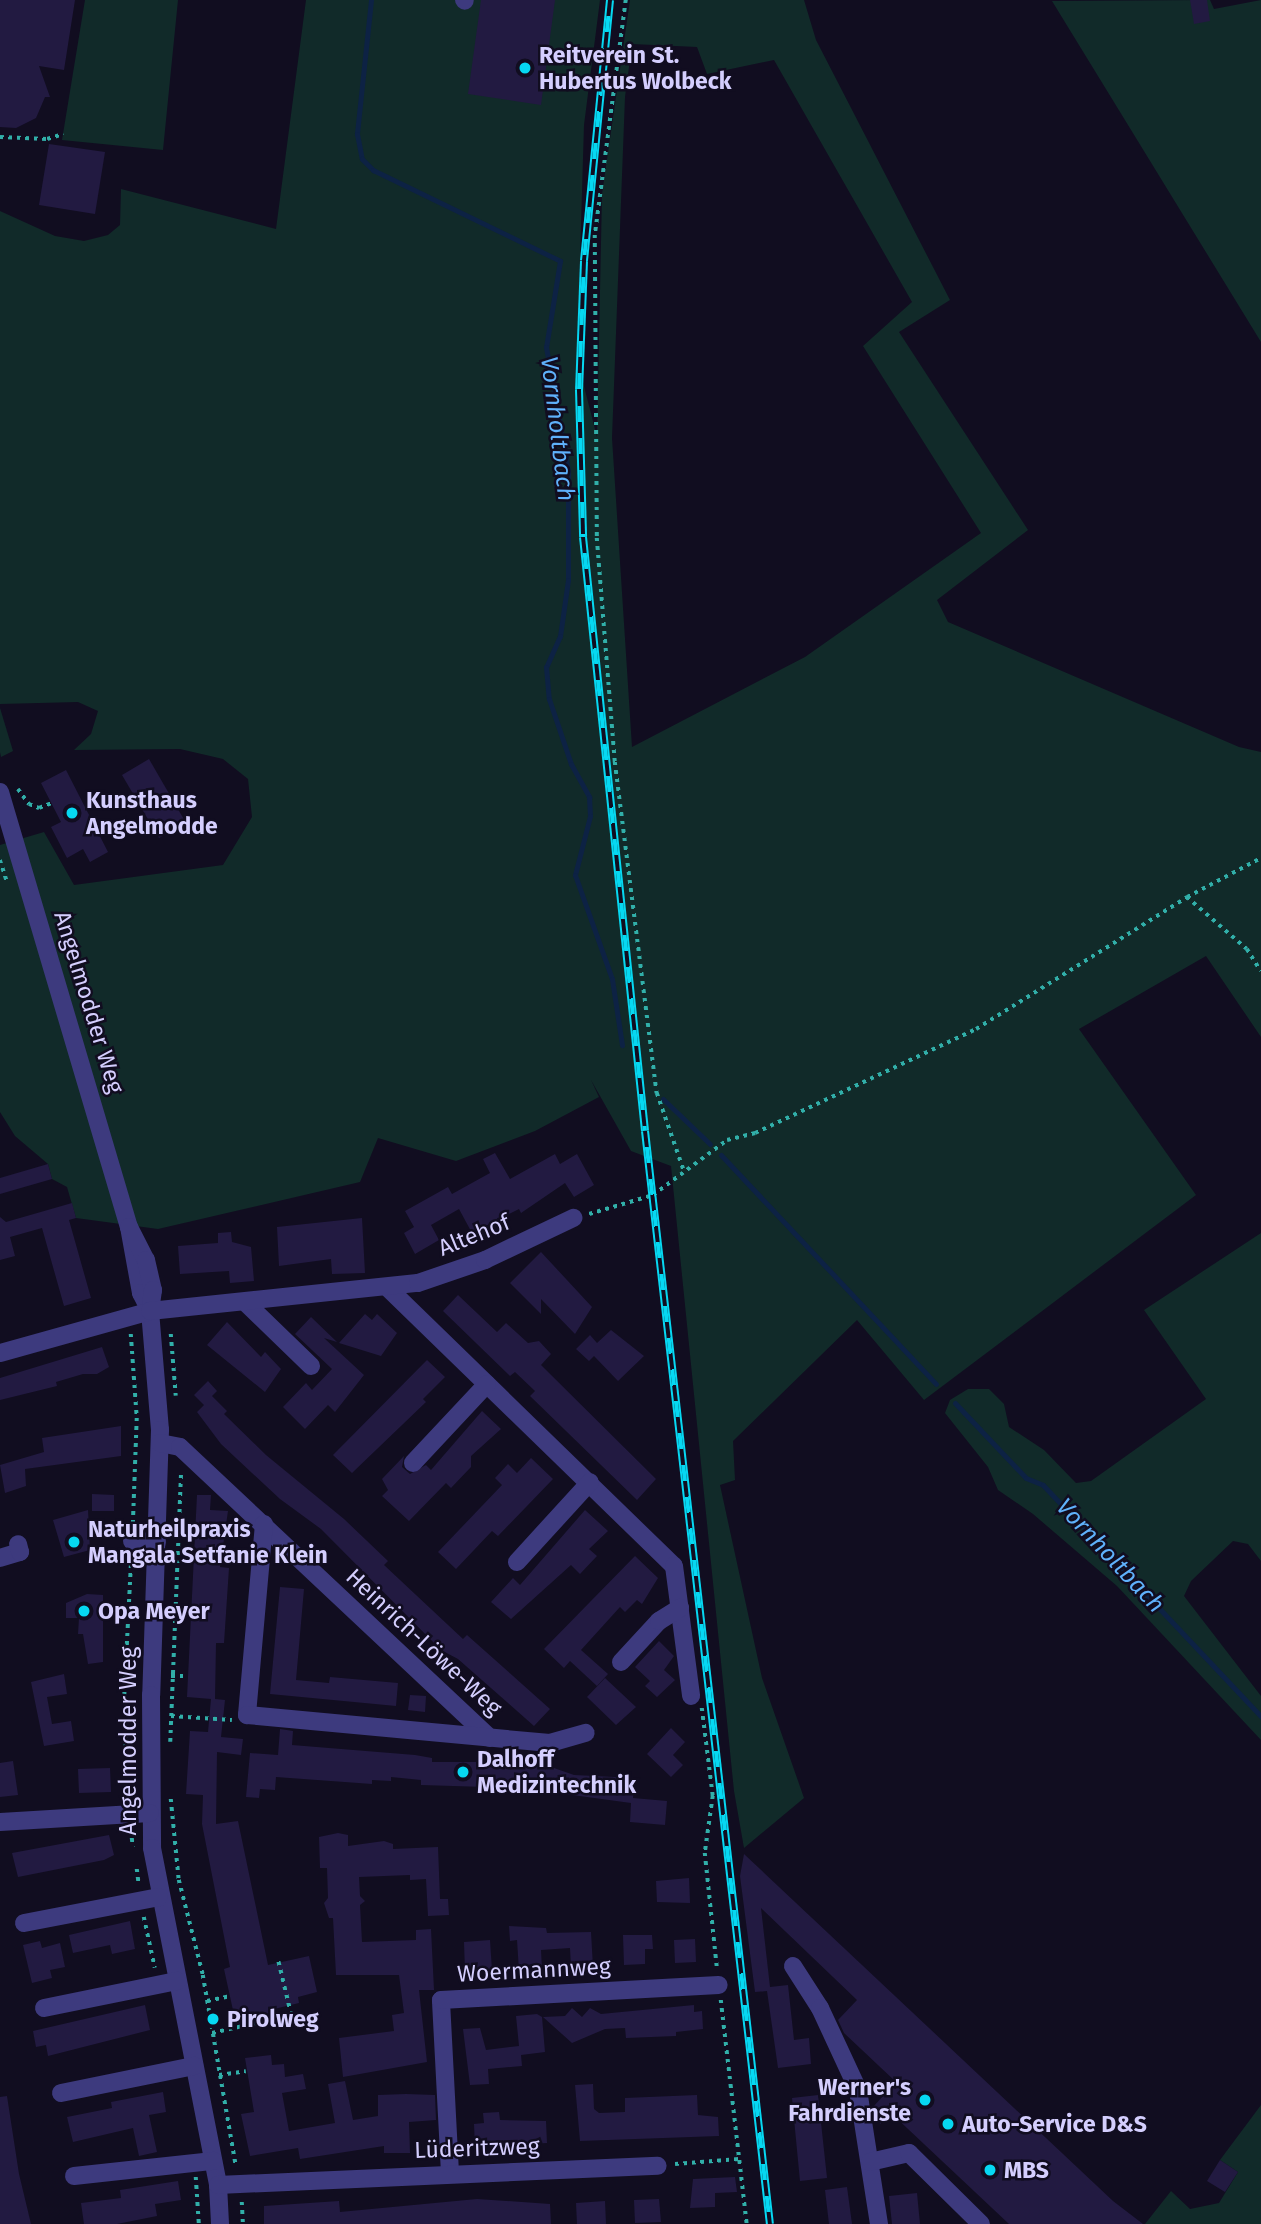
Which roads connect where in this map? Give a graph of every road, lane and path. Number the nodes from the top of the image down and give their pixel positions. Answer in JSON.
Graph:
{"nodes":[{"id":1,"x":626,"y":0,"type":"edge"},
{"id":2,"x":63,"y":134,"type":"dead end"},
{"id":3,"x":0,"y":137,"type":"edge"},
{"id":4,"x":7,"y":786,"type":"edge"},
{"id":5,"x":51,"y":803,"type":"dead end"},
{"id":6,"x":1261,"y":858,"type":"edge"},
{"id":7,"x":1187,"y":897,"type":"junction"},
{"id":8,"x":1261,"y":971,"type":"edge"},
{"id":9,"x":684,"y":1171,"type":"junction"},
{"id":10,"x":573,"y":1218,"type":"joint"},
{"id":11,"x":389,"y":1289,"type":"junction"},
{"id":12,"x":245,"y":1302,"type":"junction"},
{"id":13,"x":158,"y":1310,"type":"junction"},
{"id":14,"x":0,"y":1353,"type":"edge"},
{"id":15,"x":311,"y":1366,"type":"dead end"},
{"id":16,"x":487,"y":1384,"type":"junction"},
{"id":17,"x":176,"y":1404,"type":"dead end"},
{"id":18,"x":160,"y":1443,"type":"junction"},
{"id":19,"x":180,"y":1447,"type":"junction"},
{"id":20,"x":413,"y":1463,"type":"dead end"},
{"id":21,"x":590,"y":1482,"type":"junction"},
{"id":22,"x":264,"y":1524,"type":"junction"},
{"id":23,"x":178,"y":1531,"type":"junction"},
{"id":24,"x":199,"y":1532,"type":"dead end"},
{"id":25,"x":132,"y":1541,"type":"dead end"},
{"id":26,"x":157,"y":1542,"type":"junction"},
{"id":27,"x":18,"y":1544,"type":"dead end"},
{"id":28,"x":0,"y":1558,"type":"edge"},
{"id":29,"x":517,"y":1562,"type":"dead end"},
{"id":30,"x":680,"y":1608,"type":"junction"},
{"id":31,"x":621,"y":1662,"type":"dead end"},
{"id":32,"x":171,"y":1676,"type":"junction"},
{"id":33,"x":188,"y":1676,"type":"dead end"},
{"id":34,"x":696,"y":1700,"type":"joint"},
{"id":35,"x":247,"y":1714,"type":"junction"},
{"id":36,"x":170,"y":1716,"type":"junction"},
{"id":37,"x":586,"y":1734,"type":"dead end"},
{"id":38,"x":490,"y":1738,"type":"junction"},
{"id":39,"x":170,"y":1757,"type":"dead end"},
{"id":40,"x":170,"y":1797,"type":"dead end"},
{"id":41,"x":150,"y":1813,"type":"junction"},
{"id":42,"x":0,"y":1822,"type":"edge"},
{"id":43,"x":159,"y":1897,"type":"junction"},
{"id":44,"x":24,"y":1923,"type":"dead end"},
{"id":45,"x":278,"y":1961,"type":"dead end"},
{"id":46,"x":793,"y":1966,"type":"dead end"},
{"id":47,"x":718,"y":1979,"type":"joint"},
{"id":48,"x":177,"y":1982,"type":"junction"},
{"id":49,"x":230,"y":1996,"type":"dead end"},
{"id":50,"x":207,"y":2001,"type":"junction"},
{"id":51,"x":44,"y":2008,"type":"dead end"},
{"id":52,"x":722,"y":2008,"type":"dead end"},
{"id":53,"x":212,"y":2033,"type":"junction"},
{"id":54,"x":194,"y":2066,"type":"junction"},
{"id":55,"x":246,"y":2071,"type":"dead end"},
{"id":56,"x":219,"y":2075,"type":"junction"},
{"id":57,"x":61,"y":2094,"type":"dead end"},
{"id":58,"x":739,"y":2158,"type":"junction"},
{"id":59,"x":213,"y":2161,"type":"junction"},
{"id":60,"x":870,"y":2162,"type":"junction"},
{"id":61,"x":658,"y":2166,"type":"joint"},
{"id":62,"x":450,"y":2174,"type":"junction"},
{"id":63,"x":74,"y":2176,"type":"dead end"},
{"id":64,"x":239,"y":2182,"type":"junction"},
{"id":65,"x":218,"y":2185,"type":"junction"},
{"id":66,"x":220,"y":2224,"type":"edge"},
{"id":67,"x":243,"y":2224,"type":"edge"},
{"id":68,"x":747,"y":2224,"type":"edge"},
{"id":69,"x":879,"y":2224,"type":"edge"},
{"id":70,"x":981,"y":2224,"type":"edge"}],
"edges":[{"from":1,"to":9,"type":"path"},
{"from":2,"to":3,"type":"path"},
{"from":4,"to":5,"type":"path"},
{"from":4,"to":13,"type":"street","name":"Angelmodder Weg"},
{"from":6,"to":7,"type":"path"},
{"from":7,"to":8,"type":"path"},
{"from":7,"to":9,"type":"path"},
{"from":9,"to":10,"type":"path"},
{"from":10,"to":11,"type":"street","name":"Altehof"},
{"from":11,"to":12,"type":"street","name":"Altehof"},
{"from":11,"to":16,"type":"street"},
{"from":12,"to":13,"type":"street","name":"Altehof"},
{"from":12,"to":15,"type":"street"},
{"from":13,"to":14,"type":"street","name":"Altehof"},
{"from":13,"to":17,"type":"path"},
{"from":13,"to":18,"type":"street","name":"Angelmodder Weg"},
{"from":16,"to":20,"type":"street"},
{"from":16,"to":21,"type":"street"},
{"from":18,"to":19,"type":"street"},
{"from":18,"to":26,"type":"street","name":"Angelmodder Weg"},
{"from":19,"to":22,"type":"street","name":"Heinrich-Löwe-Weg"},
{"from":19,"to":23,"type":"path"},
{"from":21,"to":29,"type":"street"},
{"from":21,"to":30,"type":"street"},
{"from":22,"to":35,"type":"street"},
{"from":22,"to":38,"type":"street","name":"Heinrich-Löwe-Weg"},
{"from":23,"to":24,"type":"path"},
{"from":23,"to":32,"type":"path"},
{"from":25,"to":26,"type":"street"},
{"from":26,"to":41,"type":"street","name":"Angelmodder Weg"},
{"from":27,"to":28,"type":"street"},
{"from":30,"to":31,"type":"street"},
{"from":30,"to":34,"type":"street"},
{"from":32,"to":33,"type":"path"},
{"from":32,"to":36,"type":"path"},
{"from":34,"to":47,"type":"path"},
{"from":35,"to":36,"type":"path"},
{"from":35,"to":38,"type":"street","name":"Heinrich-Löwe-Weg"},
{"from":36,"to":39,"type":"path"},
{"from":37,"to":38,"type":"street","name":"Heinrich-Löwe-Weg"},
{"from":40,"to":50,"type":"path"},
{"from":41,"to":42,"type":"street"},
{"from":41,"to":43,"type":"street","name":"Angelmodder Weg"},
{"from":43,"to":44,"type":"street"},
{"from":43,"to":48,"type":"street","name":"Angelmodder Weg"},
{"from":45,"to":53,"type":"path"},
{"from":46,"to":60,"type":"street"},
{"from":47,"to":62,"type":"street","name":"Woermannweg"},
{"from":48,"to":51,"type":"street"},
{"from":48,"to":54,"type":"street","name":"Angelmodder Weg"},
{"from":49,"to":50,"type":"path"},
{"from":50,"to":53,"type":"path"},
{"from":52,"to":58,"type":"path"},
{"from":53,"to":56,"type":"path"},
{"from":54,"to":57,"type":"street"},
{"from":54,"to":59,"type":"street","name":"Angelmodder Weg"},
{"from":55,"to":56,"type":"path"},
{"from":56,"to":64,"type":"path"},
{"from":58,"to":61,"type":"path"},
{"from":58,"to":68,"type":"path"},
{"from":59,"to":63,"type":"street"},
{"from":59,"to":65,"type":"street","name":"Angelmodder Weg"},
{"from":60,"to":69,"type":"street"},
{"from":60,"to":70,"type":"street"},
{"from":61,"to":62,"type":"street","name":"Lüderitzweg"},
{"from":62,"to":64,"type":"street","name":"Lüderitzweg"},
{"from":64,"to":65,"type":"street","name":"Lüderitzweg"},
{"from":64,"to":67,"type":"path"},
{"from":65,"to":66,"type":"street","name":"Angelmodder Weg"}]}
